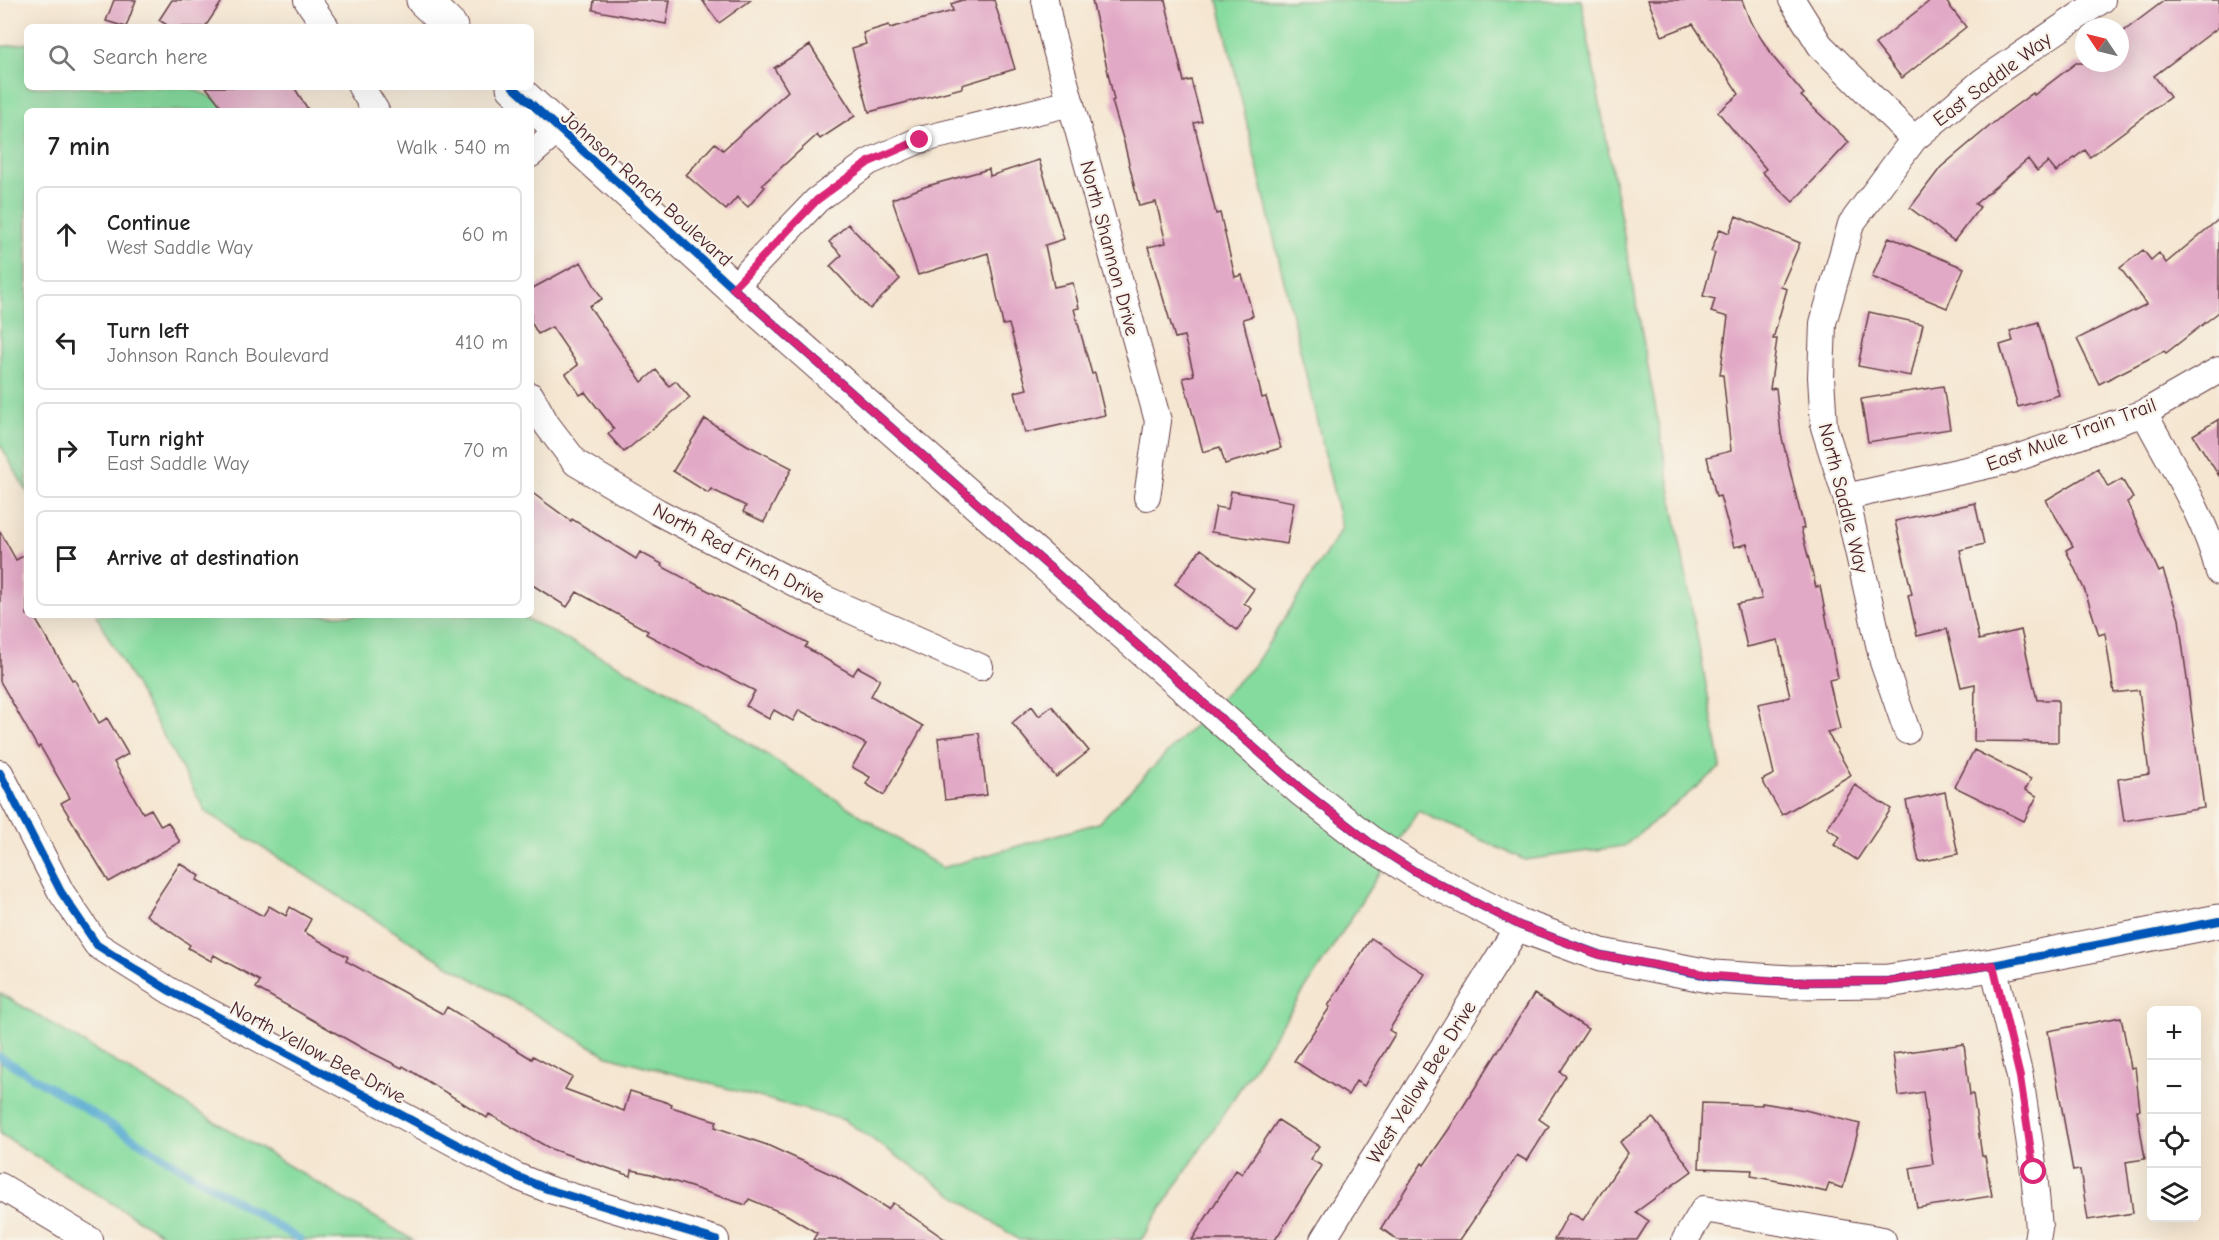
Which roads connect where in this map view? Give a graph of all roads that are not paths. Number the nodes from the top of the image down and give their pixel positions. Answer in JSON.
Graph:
{"nodes":[{"id":1,"x":307,"y":0,"type":"edge"},
{"id":2,"x":423,"y":0,"type":"edge"},
{"id":3,"x":1045,"y":0,"type":"edge"},
{"id":4,"x":1792,"y":0,"type":"edge"},
{"id":5,"x":2102,"y":0,"type":"edge"},
{"id":6,"x":324,"y":24,"type":"edge"},
{"id":7,"x":448,"y":24,"type":"edge"},
{"id":8,"x":364,"y":90,"type":"edge"},
{"id":9,"x":1071,"y":103,"type":"junction"},
{"id":10,"x":374,"y":108,"type":"edge"},
{"id":11,"x":534,"y":111,"type":"edge"},
{"id":12,"x":558,"y":130,"type":"junction"},
{"id":13,"x":1914,"y":139,"type":"junction"},
{"id":14,"x":534,"y":151,"type":"edge"},
{"id":15,"x":733,"y":288,"type":"junction"},
{"id":16,"x":2219,"y":370,"type":"edge"},
{"id":17,"x":534,"y":401,"type":"edge"},
{"id":18,"x":2144,"y":413,"type":"junction"},
{"id":19,"x":1147,"y":497,"type":"dead end"},
{"id":20,"x":1845,"y":497,"type":"junction"},
{"id":21,"x":2219,"y":572,"type":"edge"},
{"id":22,"x":980,"y":667,"type":"dead end"},
{"id":23,"x":1907,"y":731,"type":"dead end"},
{"id":24,"x":0,"y":773,"type":"edge"},
{"id":25,"x":2219,"y":921,"type":"edge"},
{"id":26,"x":1519,"y":925,"type":"junction"},
{"id":27,"x":1993,"y":965,"type":"junction"},
{"id":28,"x":0,"y":1186,"type":"edge"},
{"id":29,"x":90,"y":1240,"type":"edge"},
{"id":30,"x":716,"y":1240,"type":"edge"},
{"id":31,"x":1323,"y":1240,"type":"edge"},
{"id":32,"x":1685,"y":1240,"type":"edge"},
{"id":33,"x":1883,"y":1240,"type":"edge"},
{"id":34,"x":2037,"y":1240,"type":"edge"}],
"edges":[{"from":1,"to":6,"type":"street"},
{"from":2,"to":7,"type":"street"},
{"from":3,"to":9,"type":"street","name":"North Shannon Drive"},
{"from":4,"to":13,"type":"street"},
{"from":5,"to":13,"type":"street","name":"East Saddle Way"},
{"from":8,"to":10,"type":"street"},
{"from":9,"to":15,"type":"street"},
{"from":9,"to":19,"type":"street","name":"North Shannon Drive"},
{"from":11,"to":12,"type":"street","name":"Johnson Ranch Boulevard"},
{"from":12,"to":14,"type":"street"},
{"from":12,"to":15,"type":"street","name":"Johnson Ranch Boulevard"},
{"from":13,"to":20,"type":"street","name":"North Saddle Way"},
{"from":15,"to":26,"type":"street","name":"Johnson Ranch Boulevard"},
{"from":16,"to":18,"type":"street","name":"East Mule Train Trail"},
{"from":17,"to":22,"type":"street","name":"North Red Finch Drive"},
{"from":18,"to":20,"type":"street","name":"East Mule Train Trail"},
{"from":18,"to":21,"type":"street"},
{"from":20,"to":23,"type":"street","name":"North Saddle Way"},
{"from":24,"to":30,"type":"street","name":"North Yellow Bee Drive"},
{"from":25,"to":27,"type":"street","name":"Johnson Ranch Boulevard"},
{"from":26,"to":27,"type":"street","name":"Johnson Ranch Boulevard"},
{"from":26,"to":31,"type":"street","name":"West Yellow Bee Drive"},
{"from":27,"to":34,"type":"street"},
{"from":28,"to":29,"type":"street"},
{"from":32,"to":33,"type":"street"}]}
